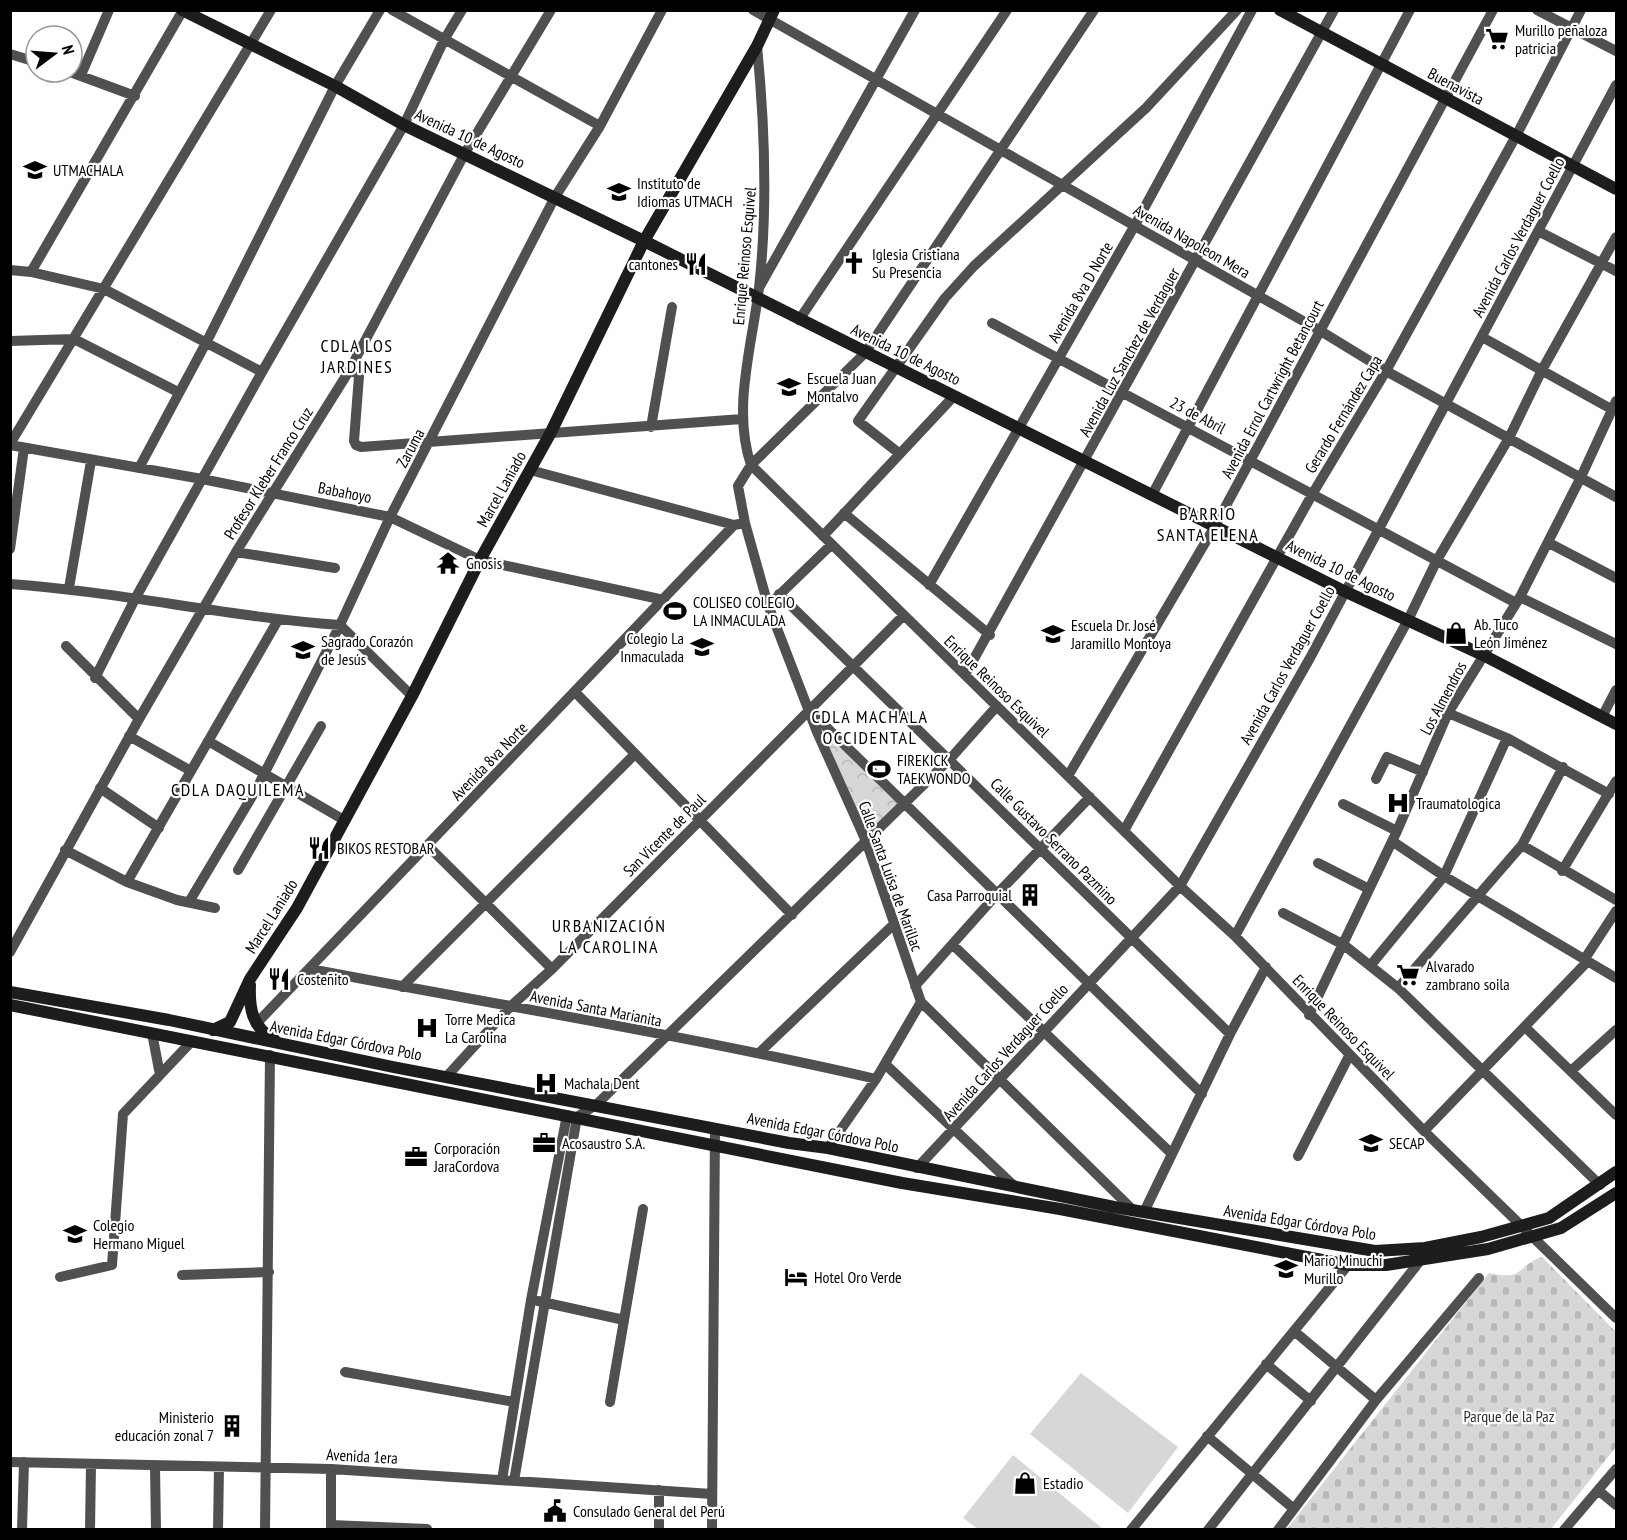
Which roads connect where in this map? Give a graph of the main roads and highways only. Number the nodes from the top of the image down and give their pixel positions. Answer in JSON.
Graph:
{"nodes":[{"id":1,"x":1280,"y":10,"type":"edge"},
{"id":2,"x":183,"y":11,"type":"edge"},
{"id":3,"x":772,"y":15,"type":"edge"},
{"id":4,"x":1617,"y":189,"type":"edge"},
{"id":5,"x":644,"y":241,"type":"junction"},
{"id":6,"x":1617,"y":724,"type":"edge"},
{"id":7,"x":250,"y":979,"type":"junction"},
{"id":8,"x":10,"y":992,"type":"edge"},
{"id":9,"x":10,"y":1005,"type":"edge"},
{"id":10,"x":211,"y":1030,"type":"junction"},
{"id":11,"x":283,"y":1044,"type":"junction"},
{"id":12,"x":1617,"y":1172,"type":"edge"},
{"id":13,"x":1617,"y":1193,"type":"edge"}],
"edges":[{"from":1,"to":4,"type":"main road","name":"Buenavista"},
{"from":2,"to":5,"type":"main road","name":"Avenida 10 de Agosto"},
{"from":3,"to":5,"type":"main road","name":"Marcel Laniado"},
{"from":5,"to":6,"type":"main road","name":"Avenida 10 de Agosto"},
{"from":5,"to":7,"type":"main road","name":"Marcel Laniado"},
{"from":7,"to":10,"type":"main road","name":"Marcel Laniado"},
{"from":7,"to":11,"type":"main road","name":"Marcel Laniado"},
{"from":8,"to":10,"type":"main road","name":"Avenida Edgar Córdova Polo"},
{"from":9,"to":13,"type":"main road","name":"Avenida Edgar Córdova Polo"},
{"from":10,"to":11,"type":"main road","name":"Avenida Edgar Córdova Polo"},
{"from":11,"to":12,"type":"main road","name":"Avenida Edgar Córdova Polo"}]}
